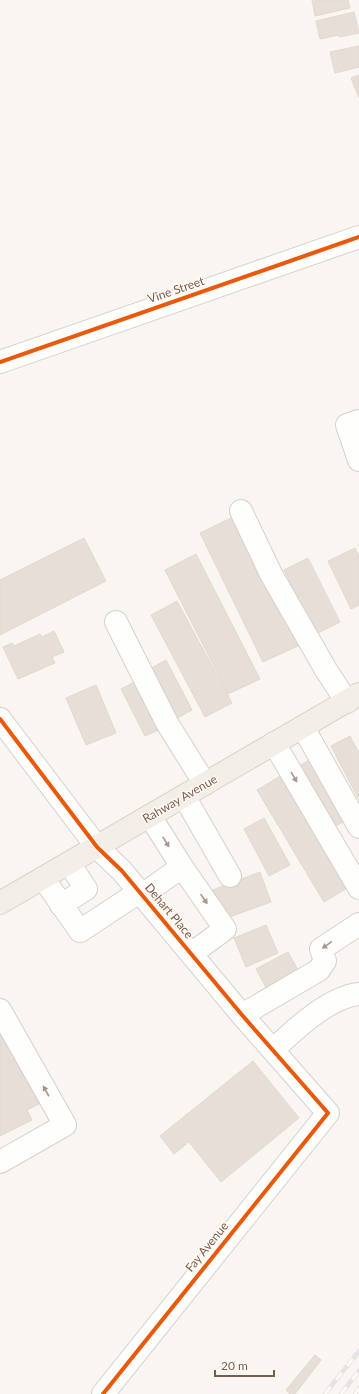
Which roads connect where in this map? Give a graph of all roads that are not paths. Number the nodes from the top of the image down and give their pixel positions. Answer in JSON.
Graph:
{"nodes":[{"id":1,"x":359,"y":237,"type":"edge"},
{"id":2,"x":0,"y":362,"type":"edge"},
{"id":3,"x":359,"y":421,"type":"edge"},
{"id":4,"x":359,"y":460,"type":"edge"},
{"id":5,"x":241,"y":511,"type":"dead end"},
{"id":6,"x":116,"y":622,"type":"dead end"},
{"id":7,"x":353,"y":698,"type":"edge"},
{"id":8,"x":0,"y":719,"type":"edge"},
{"id":9,"x":303,"y":727,"type":"junction"},
{"id":10,"x":274,"y":743,"type":"junction"},
{"id":11,"x":205,"y":784,"type":"junction"},
{"id":12,"x":184,"y":796,"type":"junction"},
{"id":13,"x":150,"y":816,"type":"junction"},
{"id":14,"x":359,"y":827,"type":"edge"},
{"id":15,"x":97,"y":847,"type":"junction"},
{"id":16,"x":69,"y":863,"type":"junction"},
{"id":17,"x":182,"y":867,"type":"junction"},
{"id":18,"x":230,"y":876,"type":"dead end"},
{"id":19,"x":43,"y":878,"type":"junction"},
{"id":20,"x":359,"y":888,"type":"edge"},
{"id":21,"x":140,"y":893,"type":"junction"},
{"id":22,"x":0,"y":903,"type":"edge"},
{"id":23,"x":61,"y":905,"type":"junction"},
{"id":24,"x":359,"y":924,"type":"edge"},
{"id":25,"x":191,"y":954,"type":"junction"},
{"id":26,"x":359,"y":994,"type":"edge"},
{"id":27,"x":0,"y":1010,"type":"edge"},
{"id":28,"x":242,"y":1015,"type":"junction"},
{"id":29,"x":273,"y":1050,"type":"junction"},
{"id":30,"x":328,"y":1113,"type":"joint"},
{"id":31,"x":0,"y":1162,"type":"edge"},
{"id":32,"x":102,"y":1394,"type":"edge"}],
"edges":[{"from":1,"to":2,"type":"street","name":"Vine Street"},
{"from":3,"to":4,"type":"street"},
{"from":5,"to":7,"type":"street"},
{"from":6,"to":11,"type":"street"},
{"from":7,"to":9,"type":"main road","name":"Rahway Avenue"},
{"from":8,"to":15,"type":"street","name":"Dehart Place"},
{"from":9,"to":10,"type":"main road","name":"Rahway Avenue"},
{"from":9,"to":14,"type":"street"},
{"from":10,"to":11,"type":"main road","name":"Rahway Avenue"},
{"from":10,"to":20,"type":"street","one_way":true},
{"from":11,"to":12,"type":"main road","name":"Rahway Avenue"},
{"from":12,"to":13,"type":"main road","name":"Rahway Avenue"},
{"from":12,"to":18,"type":"street"},
{"from":13,"to":15,"type":"main road","name":"Rahway Avenue"},
{"from":13,"to":17,"type":"street","one_way":true},
{"from":15,"to":16,"type":"main road","name":"Rahway Avenue"},
{"from":15,"to":21,"type":"street","name":"Dehart Place"},
{"from":16,"to":19,"type":"main road","name":"Rahway Avenue"},
{"from":16,"to":23,"type":"street"},
{"from":17,"to":21,"type":"street"},
{"from":17,"to":25,"type":"street","one_way":true},
{"from":19,"to":22,"type":"main road","name":"Rahway Avenue"},
{"from":19,"to":23,"type":"street"},
{"from":21,"to":23,"type":"street"},
{"from":21,"to":25,"type":"street","name":"Dehart Place"},
{"from":24,"to":28,"type":"street","one_way":true},
{"from":25,"to":28,"type":"street","name":"Dehart Place"},
{"from":26,"to":29,"type":"street"},
{"from":31,"to":27,"type":"street","one_way":true},
{"from":28,"to":29,"type":"street","name":"Dehart Place"},
{"from":29,"to":30,"type":"street","name":"Dehart Place"},
{"from":30,"to":32,"type":"street","name":"Fay Avenue"}]}
